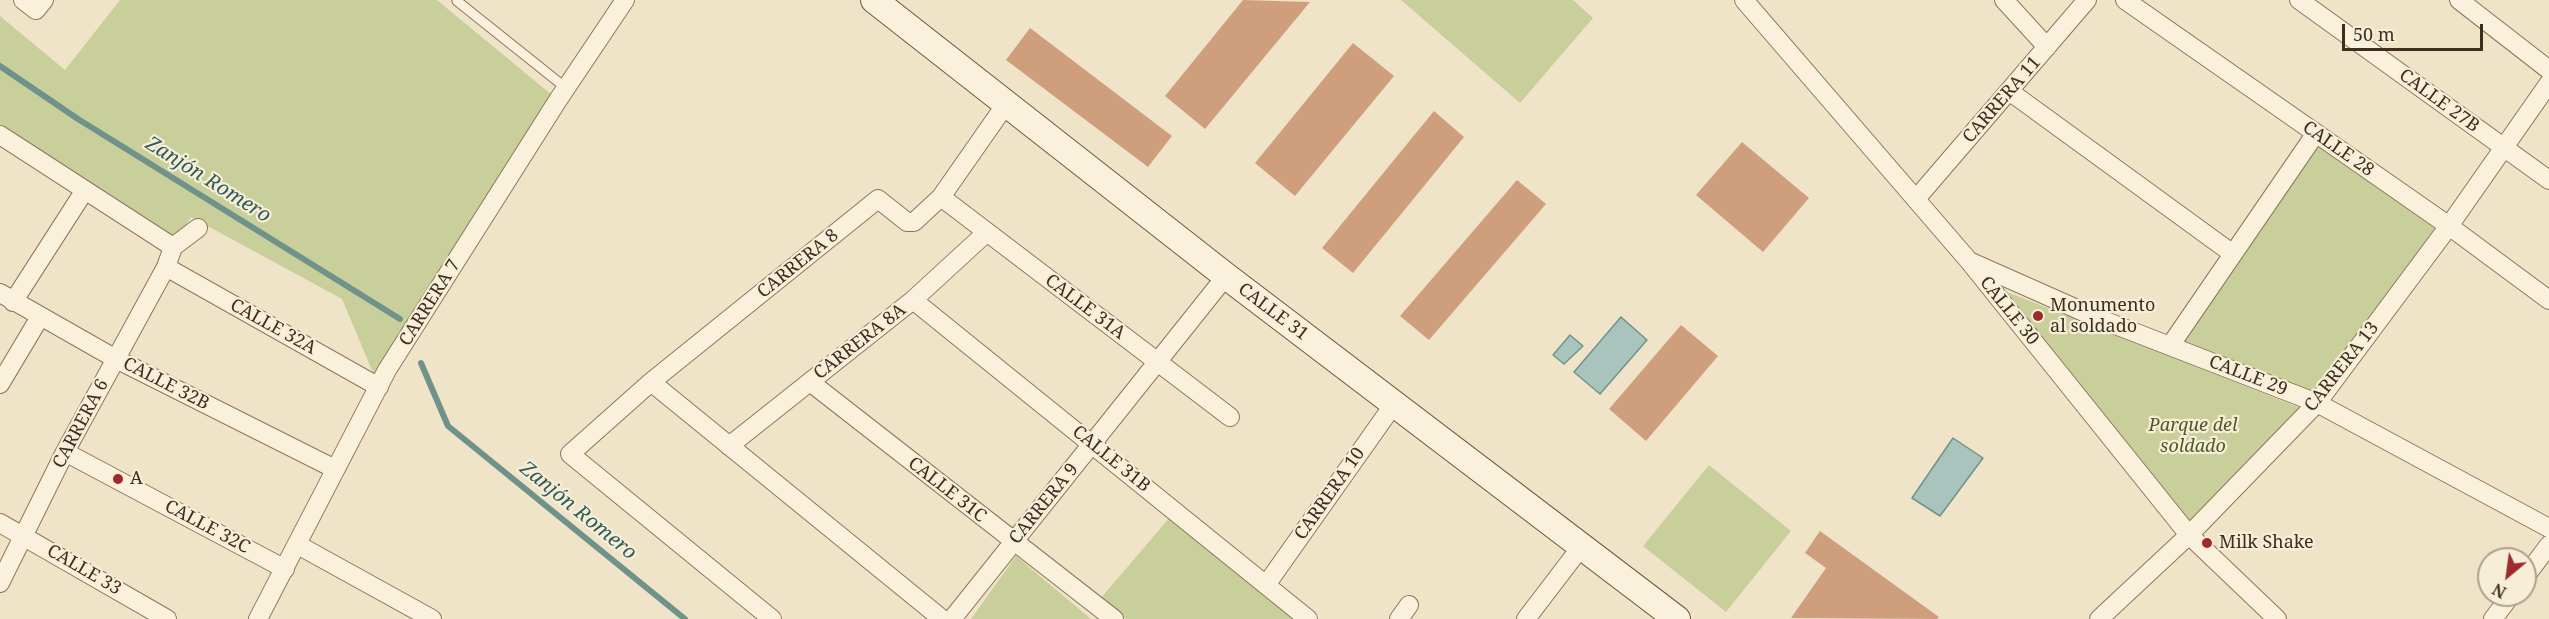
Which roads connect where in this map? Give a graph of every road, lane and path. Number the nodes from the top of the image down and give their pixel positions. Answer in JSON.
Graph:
{"nodes":[{"id":1,"x":23,"y":0,"type":"edge"},
{"id":2,"x":44,"y":0,"type":"edge"},
{"id":3,"x":457,"y":0,"type":"edge"},
{"id":4,"x":874,"y":0,"type":"edge"},
{"id":5,"x":1744,"y":0,"type":"edge"},
{"id":6,"x":2004,"y":0,"type":"edge"},
{"id":7,"x":2087,"y":0,"type":"edge"},
{"id":8,"x":2125,"y":0,"type":"edge"},
{"id":9,"x":2300,"y":0,"type":"edge"},
{"id":10,"x":2459,"y":0,"type":"edge"},
{"id":11,"x":622,"y":1,"type":"edge"},
{"id":12,"x":2047,"y":47,"type":"junction"},
{"id":13,"x":2549,"y":70,"type":"edge"},
{"id":14,"x":2549,"y":83,"type":"edge"},
{"id":15,"x":566,"y":88,"type":"junction"},
{"id":16,"x":2009,"y":91,"type":"junction"},
{"id":17,"x":1006,"y":104,"type":"junction"},
{"id":18,"x":2316,"y":133,"type":"junction"},
{"id":19,"x":0,"y":136,"type":"edge"},
{"id":20,"x":2504,"y":148,"type":"junction"},
{"id":21,"x":2549,"y":180,"type":"edge"},
{"id":22,"x":85,"y":190,"type":"junction"},
{"id":23,"x":941,"y":197,"type":"junction"},
{"id":24,"x":1916,"y":199,"type":"junction"},
{"id":25,"x":2449,"y":226,"type":"junction"},
{"id":26,"x":198,"y":228,"type":"dead end"},
{"id":27,"x":986,"y":233,"type":"junction"},
{"id":28,"x":173,"y":247,"type":"junction"},
{"id":29,"x":2233,"y":254,"type":"junction"},
{"id":30,"x":1969,"y":261,"type":"junction"},
{"id":31,"x":166,"y":267,"type":"junction"},
{"id":32,"x":1226,"y":276,"type":"junction"},
{"id":33,"x":7,"y":298,"type":"edge"},
{"id":34,"x":913,"y":300,"type":"junction"},
{"id":35,"x":2549,"y":300,"type":"edge"},
{"id":36,"x":40,"y":317,"type":"junction"},
{"id":37,"x":2170,"y":345,"type":"junction"},
{"id":38,"x":116,"y":359,"type":"junction"},
{"id":39,"x":1158,"y":361,"type":"junction"},
{"id":40,"x":651,"y":382,"type":"junction"},
{"id":41,"x":810,"y":382,"type":"junction"},
{"id":42,"x":0,"y":384,"type":"edge"},
{"id":43,"x":379,"y":387,"type":"junction"},
{"id":44,"x":2317,"y":403,"type":"junction"},
{"id":45,"x":1394,"y":404,"type":"junction"},
{"id":46,"x":1230,"y":417,"type":"dead end"},
{"id":47,"x":1093,"y":443,"type":"junction"},
{"id":48,"x":729,"y":446,"type":"junction"},
{"id":49,"x":65,"y":452,"type":"junction"},
{"id":50,"x":335,"y":470,"type":"junction"},
{"id":51,"x":0,"y":523,"type":"edge"},
{"id":52,"x":2549,"y":528,"type":"edge"},
{"id":53,"x":2189,"y":535,"type":"junction"},
{"id":54,"x":24,"y":536,"type":"junction"},
{"id":55,"x":1014,"y":542,"type":"junction"},
{"id":56,"x":298,"y":545,"type":"junction"},
{"id":57,"x":2549,"y":545,"type":"edge"},
{"id":58,"x":1581,"y":547,"type":"junction"},
{"id":59,"x":2537,"y":561,"type":"edge"},
{"id":60,"x":285,"y":569,"type":"junction"},
{"id":61,"x":0,"y":583,"type":"edge"},
{"id":62,"x":1266,"y":585,"type":"junction"},
{"id":63,"x":167,"y":619,"type":"edge"},
{"id":64,"x":258,"y":619,"type":"edge"},
{"id":65,"x":432,"y":619,"type":"edge"},
{"id":66,"x":772,"y":619,"type":"edge"},
{"id":67,"x":942,"y":619,"type":"edge"},
{"id":68,"x":952,"y":619,"type":"edge"},
{"id":69,"x":1114,"y":619,"type":"edge"},
{"id":70,"x":1308,"y":619,"type":"edge"},
{"id":71,"x":1526,"y":619,"type":"edge"},
{"id":72,"x":1677,"y":619,"type":"edge"},
{"id":73,"x":2099,"y":619,"type":"edge"},
{"id":74,"x":2277,"y":619,"type":"edge"}],
"edges":[{"from":1,"to":2,"type":"street"},
{"from":3,"to":15,"type":"lane"},
{"from":4,"to":17,"type":"main road","name":"CALLE 31"},
{"from":5,"to":24,"type":"street","name":"CALLE 30"},
{"from":6,"to":12,"type":"street"},
{"from":7,"to":12,"type":"street","name":"CARRERA 11"},
{"from":8,"to":18,"type":"street","name":"CALLE 28"},
{"from":9,"to":20,"type":"street","name":"CALLE 27B"},
{"from":10,"to":13,"type":"street"},
{"from":11,"to":15,"type":"street","name":"CARRERA 7"},
{"from":12,"to":16,"type":"street","name":"CARRERA 11"},
{"from":14,"to":20,"type":"street","name":"CARRERA 13"},
{"from":15,"to":43,"type":"street","name":"CARRERA 7"},
{"from":16,"to":24,"type":"street","name":"CARRERA 11"},
{"from":16,"to":29,"type":"street"},
{"from":17,"to":23,"type":"street","name":"CARRERA 8"},
{"from":17,"to":32,"type":"main road","name":"CALLE 31"},
{"from":18,"to":25,"type":"street","name":"CALLE 28"},
{"from":18,"to":29,"type":"street"},
{"from":19,"to":22,"type":"street"},
{"from":20,"to":21,"type":"street","name":"CALLE 27B"},
{"from":20,"to":25,"type":"street","name":"CARRERA 13"},
{"from":22,"to":28,"type":"street"},
{"from":22,"to":33,"type":"street"},
{"from":23,"to":27,"type":"street","name":"CALLE 31A"},
{"from":23,"to":40,"type":"street","name":"CARRERA 8"},
{"from":24,"to":30,"type":"street","name":"CALLE 30"},
{"from":25,"to":35,"type":"street","name":"CALLE 28"},
{"from":25,"to":44,"type":"street","name":"CARRERA 13"},
{"from":26,"to":28,"type":"street"},
{"from":27,"to":34,"type":"street","name":"CARRERA 8A"},
{"from":27,"to":39,"type":"street","name":"CALLE 31A"},
{"from":28,"to":31,"type":"street","name":"CARRERA 6"},
{"from":29,"to":37,"type":"street"},
{"from":30,"to":37,"type":"street","name":"CALLE 29"},
{"from":30,"to":53,"type":"street","name":"CALLE 30"},
{"from":31,"to":38,"type":"street","name":"CARRERA 6"},
{"from":31,"to":43,"type":"street","name":"CALLE 32A"},
{"from":32,"to":39,"type":"street","name":"CARRERA 9"},
{"from":32,"to":45,"type":"main road","name":"CALLE 31"},
{"from":33,"to":36,"type":"street","name":"CALLE 32B"},
{"from":34,"to":41,"type":"street","name":"CARRERA 8A"},
{"from":34,"to":47,"type":"street","name":"CALLE 31B"},
{"from":36,"to":38,"type":"street","name":"CALLE 32B"},
{"from":36,"to":42,"type":"street"},
{"from":37,"to":44,"type":"street","name":"CALLE 29"},
{"from":38,"to":49,"type":"street","name":"CARRERA 6"},
{"from":38,"to":50,"type":"street","name":"CALLE 32B"},
{"from":39,"to":46,"type":"street","name":"CALLE 31A"},
{"from":39,"to":47,"type":"street","name":"CARRERA 9"},
{"from":40,"to":48,"type":"street"},
{"from":40,"to":66,"type":"street","name":"CARRERA 8"},
{"from":41,"to":48,"type":"street","name":"CARRERA 8A"},
{"from":41,"to":55,"type":"street","name":"CALLE 31C"},
{"from":43,"to":50,"type":"street","name":"CARRERA 7"},
{"from":44,"to":52,"type":"street","name":"CALLE 29"},
{"from":44,"to":53,"type":"street","name":"CARRERA 13"},
{"from":45,"to":58,"type":"main road","name":"CALLE 31"},
{"from":45,"to":62,"type":"street","name":"CARRERA 10"},
{"from":47,"to":55,"type":"street","name":"CARRERA 9"},
{"from":47,"to":62,"type":"street","name":"CALLE 31B"},
{"from":48,"to":67,"type":"street"},
{"from":49,"to":54,"type":"street","name":"CARRERA 6"},
{"from":49,"to":60,"type":"street","name":"CALLE 32C"},
{"from":50,"to":56,"type":"street","name":"CARRERA 7"},
{"from":51,"to":54,"type":"street","name":"CALLE 33"},
{"from":53,"to":73,"type":"street","name":"CARRERA 13"},
{"from":53,"to":74,"type":"street","name":"CALLE 30"},
{"from":54,"to":61,"type":"street","name":"CARRERA 6"},
{"from":54,"to":63,"type":"street","name":"CALLE 33"},
{"from":55,"to":68,"type":"street","name":"CARRERA 9"},
{"from":55,"to":69,"type":"street","name":"CALLE 31C"},
{"from":56,"to":60,"type":"street","name":"CARRERA 7"},
{"from":56,"to":65,"type":"street"},
{"from":57,"to":59,"type":"street"},
{"from":58,"to":71,"type":"street"},
{"from":58,"to":72,"type":"main road","name":"CALLE 31"},
{"from":60,"to":64,"type":"street","name":"CARRERA 7"},
{"from":62,"to":70,"type":"street","name":"CALLE 31B"}]}
